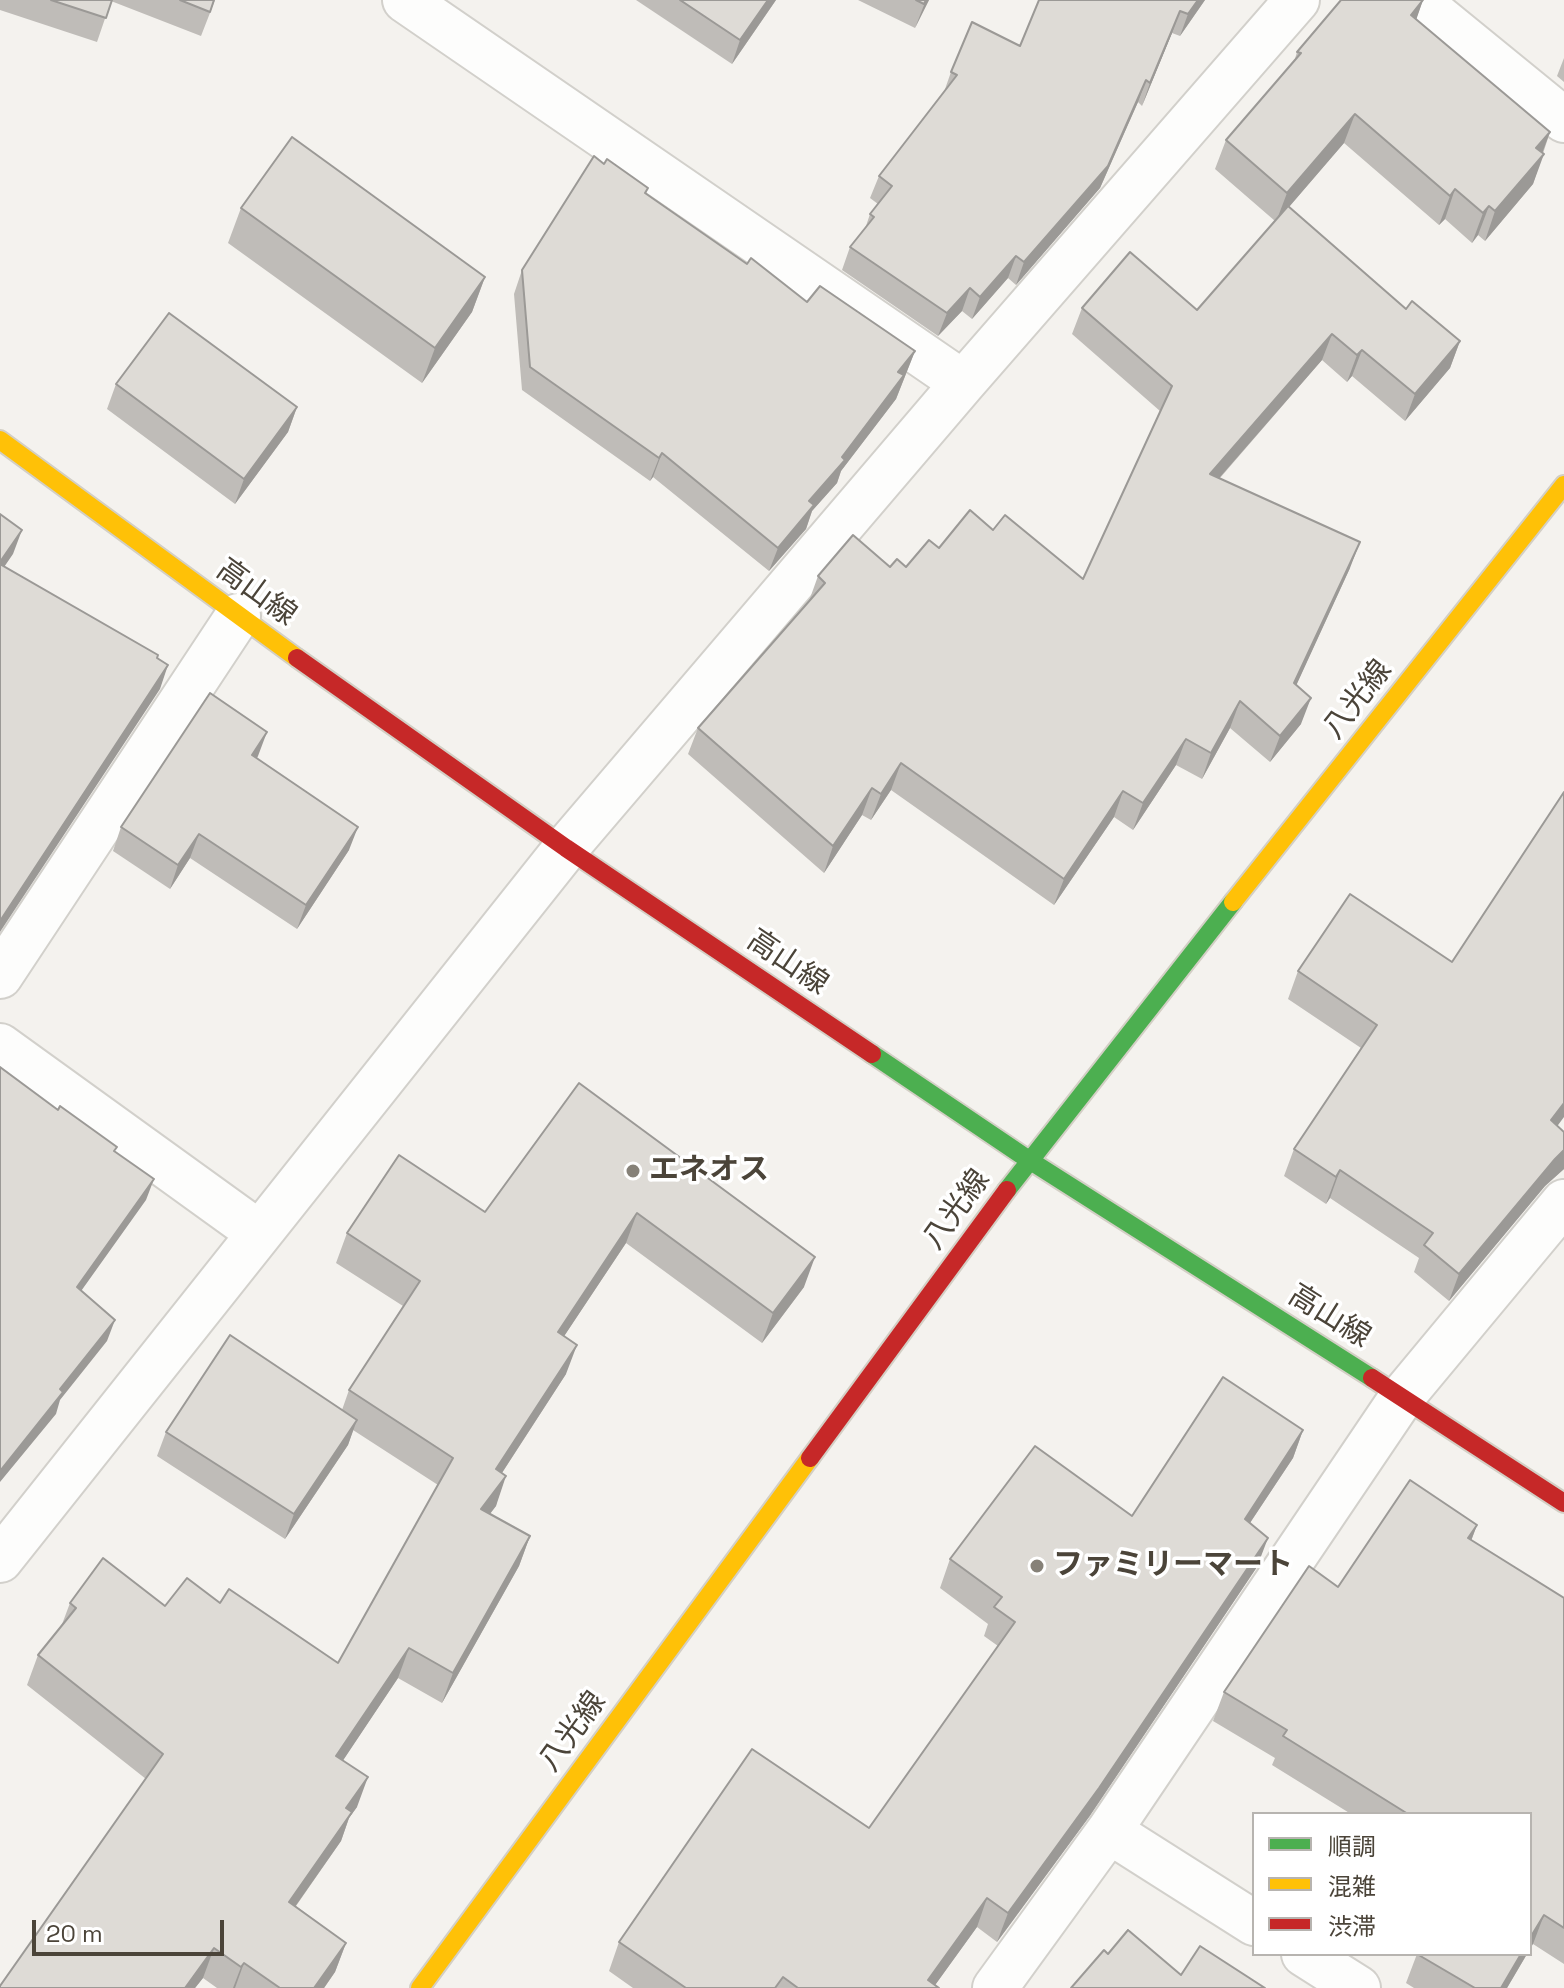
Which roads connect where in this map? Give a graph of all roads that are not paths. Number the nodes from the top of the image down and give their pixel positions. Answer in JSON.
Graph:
{"nodes":[{"id":1,"x":405,"y":0,"type":"edge"},
{"id":2,"x":1297,"y":0,"type":"edge"},
{"id":3,"x":1417,"y":0,"type":"edge"},
{"id":4,"x":1564,"y":120,"type":"edge"},
{"id":5,"x":963,"y":383,"type":"junction"},
{"id":6,"x":0,"y":440,"type":"edge"},
{"id":7,"x":1564,"y":485,"type":"edge"},
{"id":8,"x":238,"y":616,"type":"junction"},
{"id":9,"x":566,"y":848,"type":"junction"},
{"id":10,"x":0,"y":976,"type":"edge"},
{"id":11,"x":0,"y":1046,"type":"edge"},
{"id":12,"x":1029,"y":1160,"type":"junction"},
{"id":13,"x":1564,"y":1202,"type":"edge"},
{"id":14,"x":259,"y":1233,"type":"junction"},
{"id":15,"x":1402,"y":1397,"type":"junction"},
{"id":16,"x":1564,"y":1503,"type":"edge"},
{"id":17,"x":0,"y":1560,"type":"edge"},
{"id":18,"x":1109,"y":1831,"type":"junction"},
{"id":19,"x":1252,"y":1922,"type":"edge"},
{"id":20,"x":1307,"y":1956,"type":"edge"},
{"id":21,"x":420,"y":1988,"type":"edge"},
{"id":22,"x":995,"y":1988,"type":"edge"},
{"id":23,"x":1358,"y":1988,"type":"edge"}],
"edges":[{"from":1,"to":5,"type":"street"},
{"from":2,"to":5,"type":"street"},
{"from":3,"to":4,"type":"street"},
{"from":5,"to":9,"type":"street"},
{"from":6,"to":8,"type":"street","name":"高山線"},
{"from":7,"to":12,"type":"street","name":"八光線"},
{"from":8,"to":9,"type":"street","name":"高山線"},
{"from":8,"to":10,"type":"street"},
{"from":9,"to":12,"type":"street","name":"高山線"},
{"from":9,"to":14,"type":"street"},
{"from":11,"to":14,"type":"street"},
{"from":12,"to":15,"type":"street","name":"高山線"},
{"from":12,"to":21,"type":"street","name":"八光線"},
{"from":13,"to":15,"type":"street"},
{"from":14,"to":17,"type":"street"},
{"from":15,"to":16,"type":"street","name":"高山線"},
{"from":15,"to":18,"type":"street"},
{"from":18,"to":19,"type":"street"},
{"from":18,"to":22,"type":"street"},
{"from":20,"to":23,"type":"street"}]}
